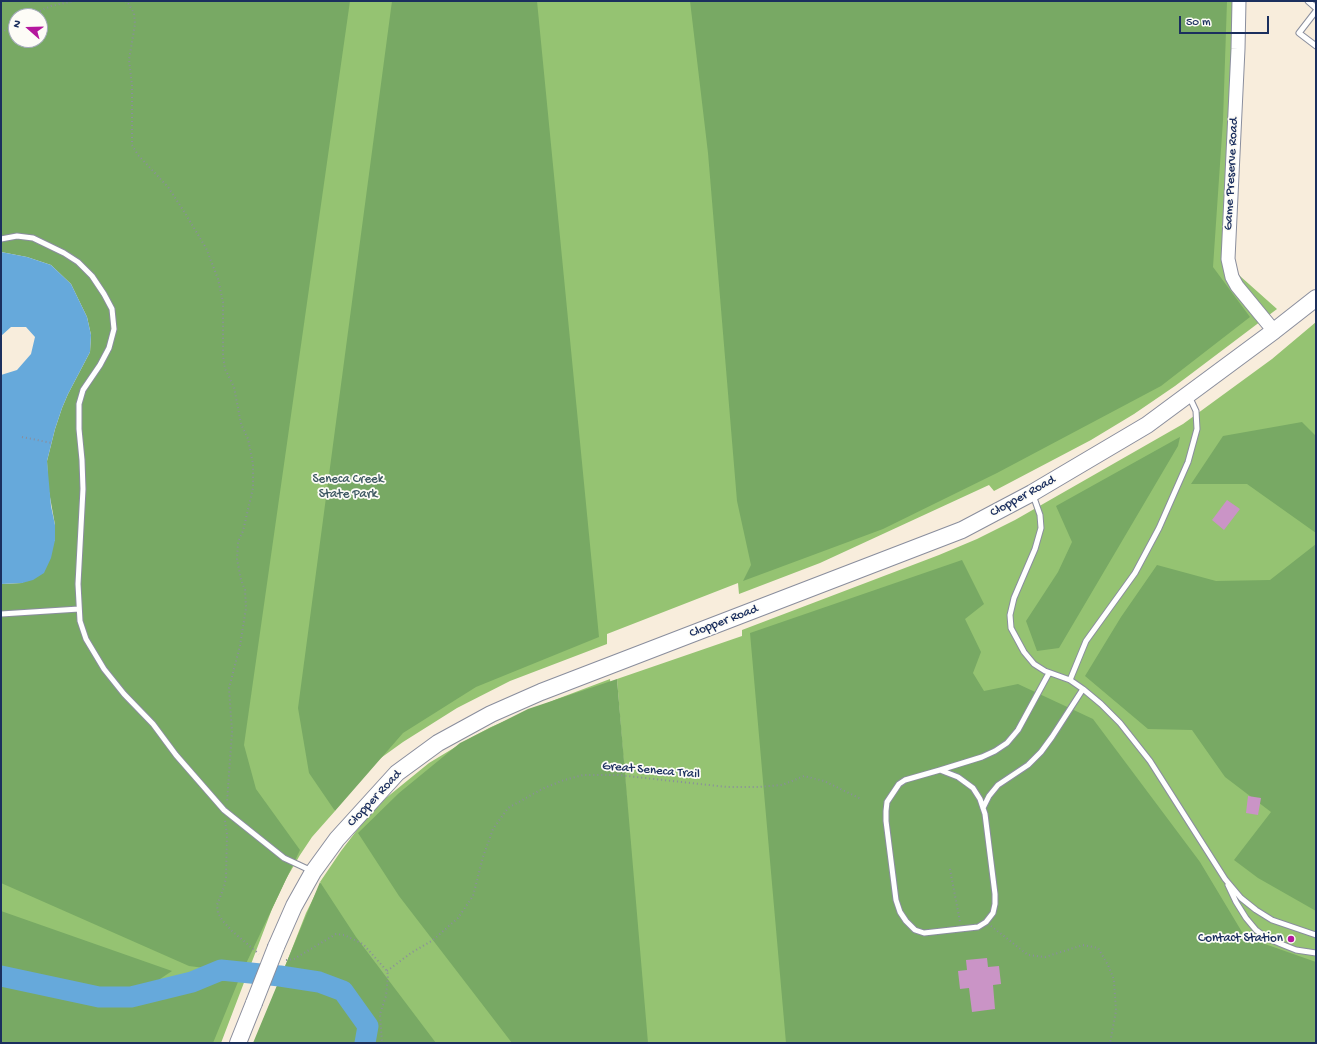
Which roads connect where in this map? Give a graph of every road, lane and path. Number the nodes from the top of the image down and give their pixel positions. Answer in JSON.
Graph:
{"nodes":[{"id":1,"x":74,"y":1,"type":"edge"},
{"id":2,"x":125,"y":1,"type":"edge"},
{"id":3,"x":1239,"y":1,"type":"edge"},
{"id":4,"x":1308,"y":1,"type":"edge"},
{"id":5,"x":47,"y":8,"type":"edge"},
{"id":6,"x":1316,"y":10,"type":"edge"},
{"id":7,"x":1316,"y":46,"type":"edge"},
{"id":8,"x":1,"y":239,"type":"edge"},
{"id":9,"x":1316,"y":298,"type":"edge"},
{"id":10,"x":1274,"y":331,"type":"junction"},
{"id":11,"x":1188,"y":395,"type":"junction"},
{"id":12,"x":22,"y":437,"type":"dead end"},
{"id":13,"x":52,"y":443,"type":"dead end"},
{"id":14,"x":1032,"y":493,"type":"junction"},
{"id":15,"x":79,"y":609,"type":"junction"},
{"id":16,"x":1,"y":614,"type":"edge"},
{"id":17,"x":1049,"y":672,"type":"junction"},
{"id":18,"x":1070,"y":680,"type":"junction"},
{"id":19,"x":1083,"y":689,"type":"junction"},
{"id":20,"x":940,"y":770,"type":"junction"},
{"id":21,"x":861,"y":799,"type":"dead end"},
{"id":22,"x":983,"y":808,"type":"junction"},
{"id":23,"x":224,"y":810,"type":"junction"},
{"id":24,"x":950,"y":869,"type":"dead end"},
{"id":25,"x":313,"y":872,"type":"junction"},
{"id":26,"x":1225,"y":879,"type":"junction"},
{"id":27,"x":986,"y":922,"type":"junction"},
{"id":28,"x":961,"y":929,"type":"junction"},
{"id":29,"x":1316,"y":935,"type":"edge"},
{"id":30,"x":1316,"y":953,"type":"edge"},
{"id":31,"x":274,"y":954,"type":"junction"},
{"id":32,"x":387,"y":971,"type":"junction"},
{"id":33,"x":238,"y":1043,"type":"edge"},
{"id":34,"x":382,"y":1043,"type":"edge"},
{"id":35,"x":1110,"y":1043,"type":"edge"}],
"edges":[{"from":1,"to":5,"type":"path"},
{"from":2,"to":23,"type":"path"},
{"from":3,"to":10,"type":"street","name":"Game Preserve Road"},
{"from":4,"to":6,"type":"lane"},
{"from":6,"to":7,"type":"lane"},
{"from":8,"to":15,"type":"lane"},
{"from":9,"to":10,"type":"main road","name":"Clopper Road"},
{"from":10,"to":11,"type":"main road","name":"Clopper Road"},
{"from":11,"to":14,"type":"main road","name":"Clopper Road"},
{"from":11,"to":18,"type":"lane"},
{"from":12,"to":13,"type":"path"},
{"from":14,"to":17,"type":"lane"},
{"from":14,"to":25,"type":"main road","name":"Clopper Road"},
{"from":15,"to":16,"type":"lane"},
{"from":15,"to":23,"type":"lane"},
{"from":17,"to":18,"type":"lane"},
{"from":17,"to":20,"type":"lane"},
{"from":18,"to":19,"type":"lane"},
{"from":19,"to":22,"type":"lane"},
{"from":19,"to":26,"type":"lane"},
{"from":20,"to":22,"type":"lane"},
{"from":20,"to":28,"type":"lane"},
{"from":21,"to":32,"type":"path","name":"Great Seneca Trail"},
{"from":22,"to":27,"type":"lane"},
{"from":23,"to":25,"type":"lane"},
{"from":23,"to":31,"type":"path"},
{"from":24,"to":28,"type":"path"},
{"from":25,"to":31,"type":"main road","name":"Clopper Road"},
{"from":26,"to":29,"type":"lane"},
{"from":26,"to":30,"type":"lane"},
{"from":27,"to":28,"type":"lane"},
{"from":27,"to":35,"type":"path"},
{"from":31,"to":32,"type":"path"},
{"from":31,"to":33,"type":"main road","name":"Clopper Road","bridge":true},
{"from":32,"to":34,"type":"path"}]}
